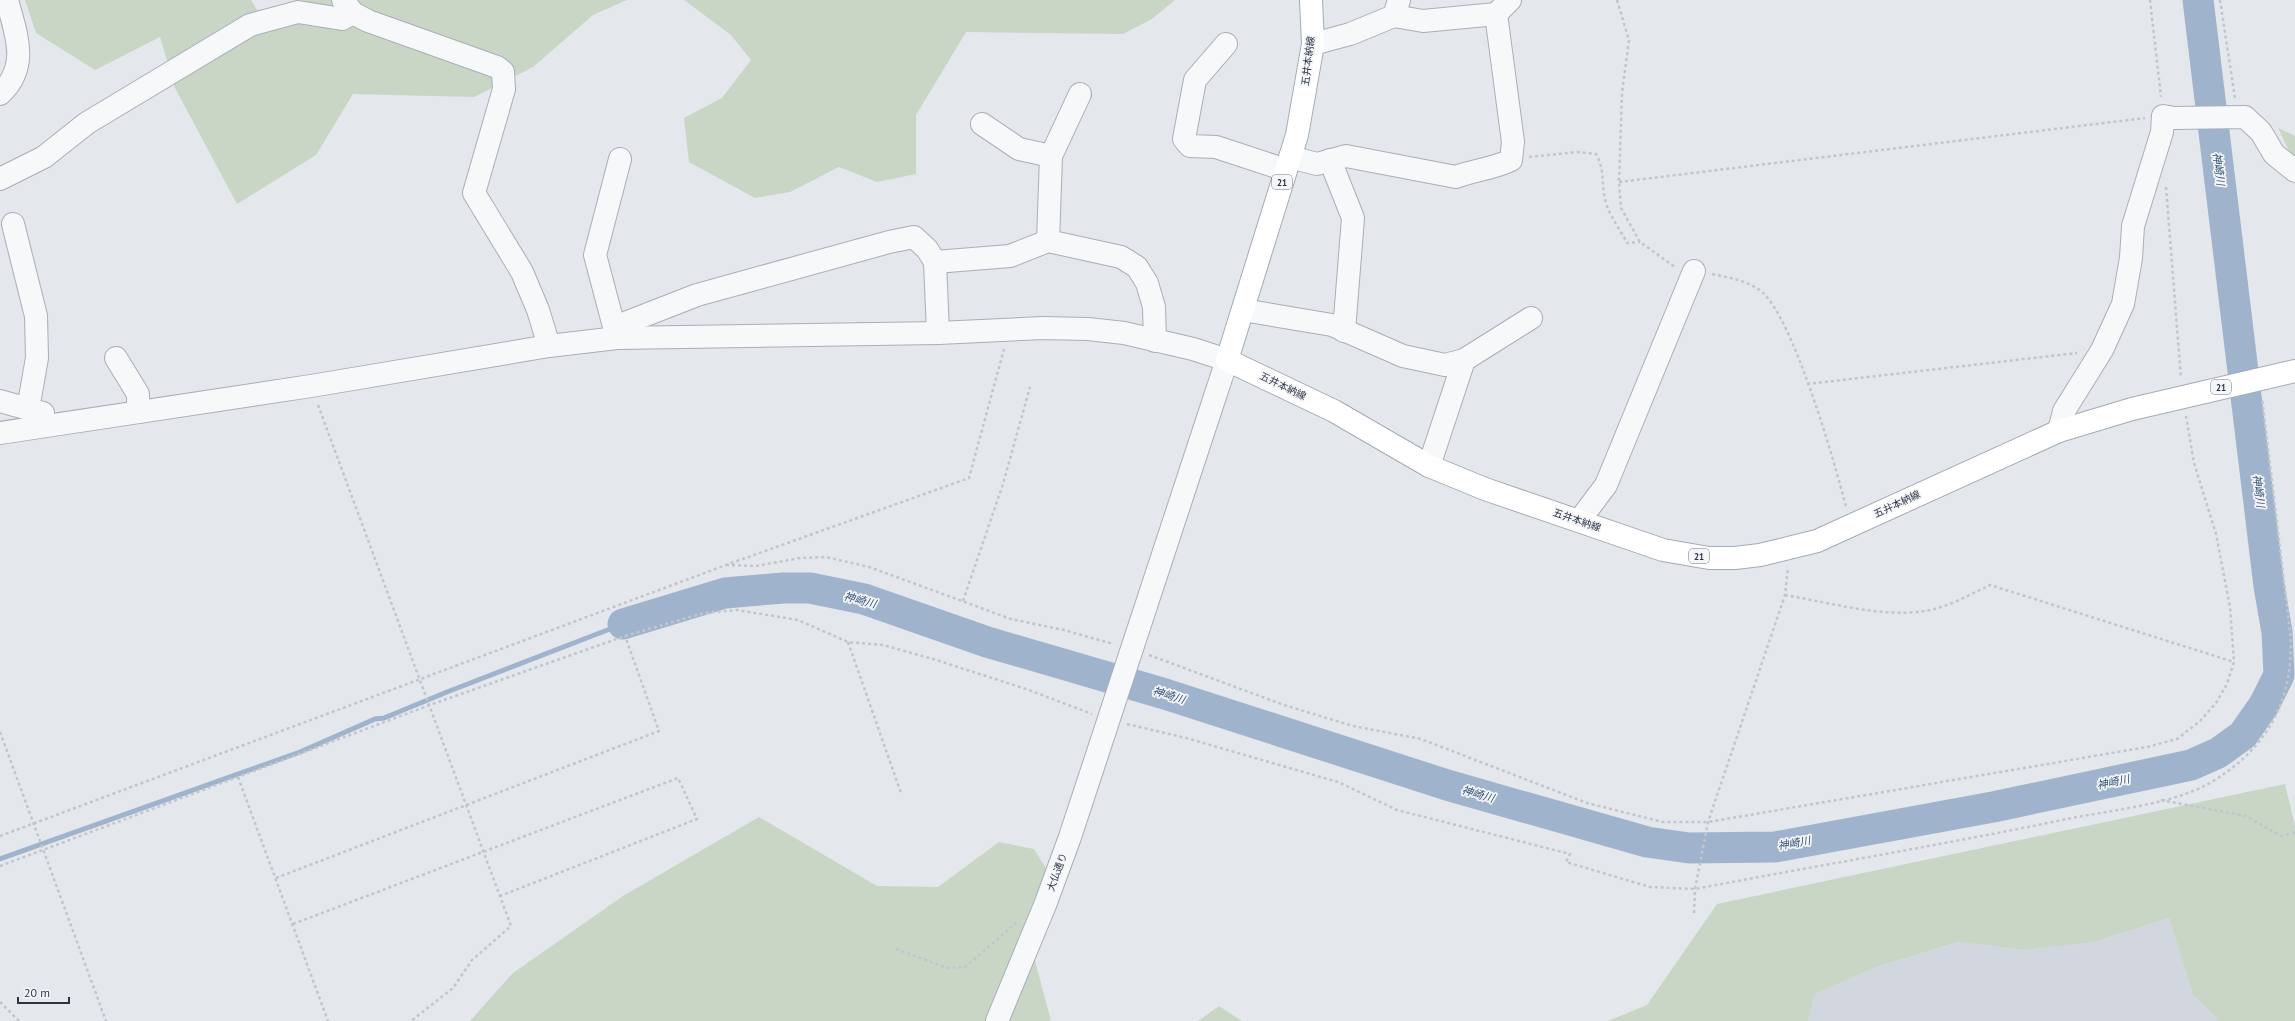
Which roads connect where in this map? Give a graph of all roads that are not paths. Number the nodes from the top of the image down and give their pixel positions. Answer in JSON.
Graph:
{"nodes":[{"id":1,"x":7,"y":0,"type":"edge"},
{"id":2,"x":1312,"y":0,"type":"edge"},
{"id":3,"x":348,"y":7,"type":"edge"},
{"id":4,"x":1503,"y":7,"type":"edge"},
{"id":5,"x":1396,"y":8,"type":"edge"},
{"id":6,"x":1226,"y":44,"type":"dead end"},
{"id":7,"x":1312,"y":44,"type":"junction"},
{"id":8,"x":0,"y":94,"type":"edge"},
{"id":9,"x":1080,"y":94,"type":"dead end"},
{"id":10,"x":982,"y":124,"type":"dead end"},
{"id":11,"x":1051,"y":156,"type":"junction"},
{"id":12,"x":620,"y":159,"type":"dead end"},
{"id":13,"x":1330,"y":160,"type":"junction"},
{"id":14,"x":1288,"y":164,"type":"junction"},
{"id":15,"x":2295,"y":171,"type":"edge"},
{"id":16,"x":0,"y":180,"type":"edge"},
{"id":17,"x":13,"y":224,"type":"dead end"},
{"id":18,"x":1048,"y":240,"type":"junction"},
{"id":19,"x":935,"y":262,"type":"junction"},
{"id":20,"x":1694,"y":271,"type":"road end"},
{"id":21,"x":1243,"y":310,"type":"junction"},
{"id":22,"x":1531,"y":318,"type":"dead end"},
{"id":23,"x":1344,"y":331,"type":"junction"},
{"id":24,"x":616,"y":332,"type":"junction"},
{"id":25,"x":938,"y":333,"type":"junction"},
{"id":26,"x":1155,"y":341,"type":"junction"},
{"id":27,"x":549,"y":346,"type":"junction"},
{"id":28,"x":116,"y":358,"type":"dead end"},
{"id":29,"x":1227,"y":360,"type":"junction"},
{"id":30,"x":1464,"y":360,"type":"junction"},
{"id":31,"x":2295,"y":371,"type":"edge"},
{"id":32,"x":0,"y":401,"type":"edge"},
{"id":33,"x":28,"y":409,"type":"junction"},
{"id":34,"x":138,"y":412,"type":"junction"},
{"id":35,"x":61,"y":422,"type":"junction"},
{"id":36,"x":2059,"y":431,"type":"junction"},
{"id":37,"x":0,"y":433,"type":"edge"},
{"id":38,"x":1429,"y":466,"type":"junction"},
{"id":39,"x":1579,"y":521,"type":"junction"},
{"id":40,"x":997,"y":1021,"type":"edge"}],
"edges":[{"from":1,"to":8,"type":"street"},
{"from":2,"to":7,"type":"main road","name":"五井本納線","number":"21"},
{"from":3,"to":16,"type":"street"},
{"from":3,"to":27,"type":"street"},
{"from":4,"to":5,"type":"street"},
{"from":4,"to":13,"type":"street"},
{"from":5,"to":7,"type":"street"},
{"from":6,"to":14,"type":"street"},
{"from":7,"to":14,"type":"main road","name":"五井本納線","number":"21"},
{"from":9,"to":11,"type":"street"},
{"from":10,"to":11,"type":"street"},
{"from":11,"to":18,"type":"street"},
{"from":12,"to":24,"type":"street"},
{"from":13,"to":14,"type":"street"},
{"from":13,"to":23,"type":"street"},
{"from":14,"to":21,"type":"main road","name":"五井本納線","number":"21"},
{"from":15,"to":36,"type":"street"},
{"from":17,"to":33,"type":"street"},
{"from":18,"to":19,"type":"street"},
{"from":18,"to":26,"type":"street"},
{"from":19,"to":24,"type":"street"},
{"from":19,"to":25,"type":"street"},
{"from":20,"to":39,"type":"street"},
{"from":21,"to":23,"type":"street"},
{"from":21,"to":29,"type":"main road","name":"五井本納線","number":"21"},
{"from":22,"to":30,"type":"street"},
{"from":23,"to":30,"type":"street"},
{"from":24,"to":25,"type":"street"},
{"from":24,"to":27,"type":"street"},
{"from":25,"to":26,"type":"street"},
{"from":26,"to":29,"type":"street"},
{"from":27,"to":34,"type":"street"},
{"from":28,"to":34,"type":"street"},
{"from":29,"to":38,"type":"main road","name":"五井本納線","number":"21"},
{"from":29,"to":40,"type":"street","name":"大仏通り"},
{"from":30,"to":38,"type":"street"},
{"from":31,"to":36,"type":"main road","name":"五井本納線","number":"21"},
{"from":32,"to":33,"type":"street"},
{"from":33,"to":35,"type":"street"},
{"from":34,"to":35,"type":"street"},
{"from":35,"to":37,"type":"street"},
{"from":36,"to":39,"type":"main road","name":"五井本納線","number":"21"},
{"from":38,"to":39,"type":"main road","name":"五井本納線","number":"21"}]}
